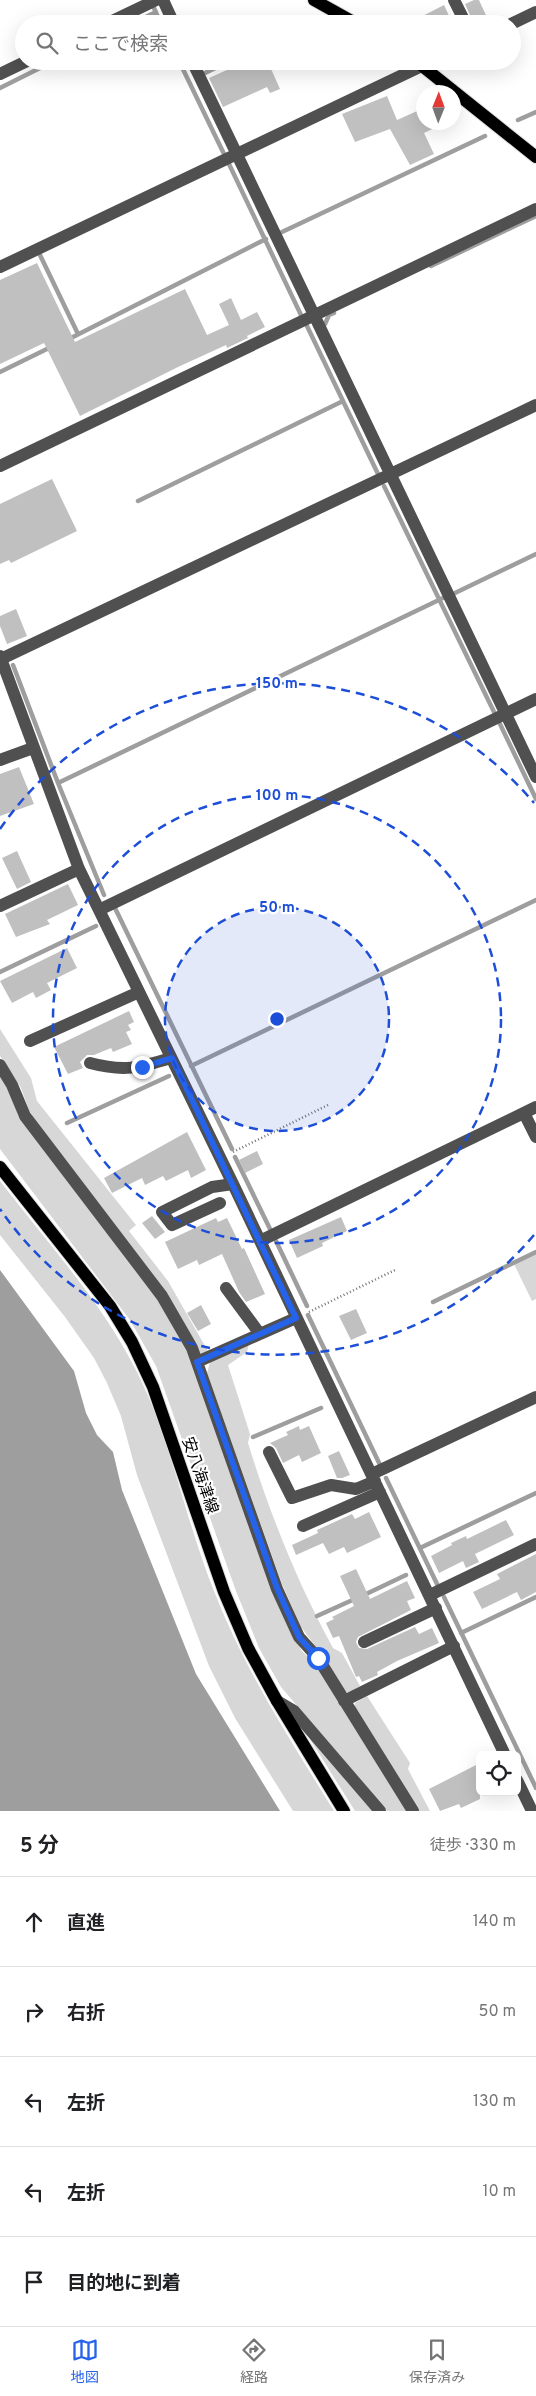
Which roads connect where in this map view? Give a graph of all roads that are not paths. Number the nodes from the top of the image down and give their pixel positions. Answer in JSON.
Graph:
{"nodes":[{"id":1,"x":156,"y":0,"type":"edge"},
{"id":2,"x":163,"y":0,"type":"edge"},
{"id":3,"x":314,"y":0,"type":"edge"},
{"id":4,"x":454,"y":0,"type":"edge"},
{"id":5,"x":536,"y":12,"type":"edge"},
{"id":6,"x":125,"y":15,"type":"edge"},
{"id":7,"x":170,"y":15,"type":"edge"},
{"id":8,"x":341,"y":15,"type":"edge"},
{"id":9,"x":462,"y":15,"type":"edge"},
{"id":10,"x":521,"y":19,"type":"edge"},
{"id":11,"x":15,"y":67,"type":"edge"},
{"id":12,"x":196,"y":70,"type":"edge"},
{"id":13,"x":410,"y":70,"type":"edge"},
{"id":14,"x":432,"y":70,"type":"edge"},
{"id":15,"x":0,"y":74,"type":"edge"},
{"id":16,"x":235,"y":155,"type":"junction"},
{"id":17,"x":536,"y":157,"type":"edge"},
{"id":18,"x":536,"y":209,"type":"edge"},
{"id":19,"x":0,"y":267,"type":"edge"},
{"id":20,"x":313,"y":315,"type":"junction"},
{"id":21,"x":536,"y":405,"type":"edge"},
{"id":22,"x":0,"y":466,"type":"edge"},
{"id":23,"x":391,"y":474,"type":"junction"},
{"id":24,"x":1,"y":658,"type":"edge"},
{"id":25,"x":536,"y":699,"type":"edge"},
{"id":26,"x":506,"y":714,"type":"junction"},
{"id":27,"x":33,"y":748,"type":"junction"},
{"id":28,"x":0,"y":760,"type":"edge"},
{"id":29,"x":536,"y":777,"type":"edge"},
{"id":30,"x":79,"y":869,"type":"junction"},
{"id":31,"x":0,"y":906,"type":"edge"},
{"id":32,"x":99,"y":910,"type":"junction"},
{"id":33,"x":139,"y":992,"type":"junction"},
{"id":34,"x":30,"y":1041,"type":"dead end"},
{"id":35,"x":172,"y":1058,"type":"junction"},
{"id":36,"x":90,"y":1063,"type":"dead end"},
{"id":37,"x":0,"y":1065,"type":"edge"},
{"id":38,"x":530,"y":1110,"type":"edge"},
{"id":39,"x":536,"y":1137,"type":"edge"},
{"id":40,"x":0,"y":1167,"type":"edge"},
{"id":41,"x":233,"y":1184,"type":"junction"},
{"id":42,"x":220,"y":1203,"type":"dead end"},
{"id":43,"x":260,"y":1241,"type":"junction"},
{"id":44,"x":226,"y":1288,"type":"dead end"},
{"id":45,"x":296,"y":1318,"type":"junction"},
{"id":46,"x":260,"y":1334,"type":"junction"},
{"id":47,"x":197,"y":1362,"type":"junction"},
{"id":48,"x":536,"y":1397,"type":"edge"},
{"id":49,"x":269,"y":1452,"type":"dead end"},
{"id":50,"x":376,"y":1482,"type":"junction"},
{"id":51,"x":303,"y":1526,"type":"dead end"},
{"id":52,"x":536,"y":1544,"type":"edge"},
{"id":53,"x":430,"y":1595,"type":"junction"},
{"id":54,"x":436,"y":1608,"type":"junction"},
{"id":55,"x":364,"y":1642,"type":"dead end"},
{"id":56,"x":454,"y":1646,"type":"junction"},
{"id":57,"x":277,"y":1701,"type":"junction"},
{"id":58,"x":344,"y":1701,"type":"junction"},
{"id":59,"x":503,"y":1751,"type":"edge"},
{"id":60,"x":521,"y":1787,"type":"edge"},
{"id":61,"x":532,"y":1805,"type":"edge"},
{"id":62,"x":344,"y":1811,"type":"edge"},
{"id":63,"x":380,"y":1811,"type":"edge"},
{"id":64,"x":413,"y":1811,"type":"edge"}],
"edges":[{"from":1,"to":6,"type":"street"},
{"from":2,"to":7,"type":"street"},
{"from":3,"to":8,"type":"main road"},
{"from":4,"to":9,"type":"street"},
{"from":5,"to":10,"type":"street"},
{"from":11,"to":15,"type":"street"},
{"from":12,"to":16,"type":"street"},
{"from":13,"to":16,"type":"street"},
{"from":14,"to":17,"type":"main road"},
{"from":16,"to":19,"type":"street"},
{"from":16,"to":20,"type":"street"},
{"from":18,"to":20,"type":"street"},
{"from":20,"to":22,"type":"street"},
{"from":20,"to":23,"type":"street"},
{"from":21,"to":23,"type":"street"},
{"from":23,"to":24,"type":"street"},
{"from":23,"to":26,"type":"street"},
{"from":24,"to":27,"type":"street"},
{"from":25,"to":26,"type":"street"},
{"from":26,"to":29,"type":"street"},
{"from":26,"to":32,"type":"street"},
{"from":27,"to":28,"type":"street"},
{"from":27,"to":30,"type":"street"},
{"from":30,"to":31,"type":"street"},
{"from":30,"to":32,"type":"street"},
{"from":32,"to":33,"type":"street"},
{"from":33,"to":34,"type":"street"},
{"from":33,"to":35,"type":"street"},
{"from":35,"to":36,"type":"street"},
{"from":35,"to":41,"type":"street"},
{"from":37,"to":47,"type":"street"},
{"from":38,"to":39,"type":"street"},
{"from":38,"to":43,"type":"street"},
{"from":40,"to":57,"type":"main road","name":"安八海津線"},
{"from":41,"to":42,"type":"street"},
{"from":41,"to":43,"type":"street"},
{"from":43,"to":45,"type":"street"},
{"from":44,"to":46,"type":"street"},
{"from":45,"to":46,"type":"street"},
{"from":45,"to":50,"type":"street"},
{"from":46,"to":47,"type":"street"},
{"from":47,"to":58,"type":"street"},
{"from":48,"to":50,"type":"street"},
{"from":49,"to":50,"type":"street"},
{"from":50,"to":51,"type":"street"},
{"from":50,"to":53,"type":"street"},
{"from":52,"to":53,"type":"street"},
{"from":53,"to":54,"type":"street"},
{"from":54,"to":55,"type":"street"},
{"from":54,"to":56,"type":"street"},
{"from":56,"to":58,"type":"street"},
{"from":56,"to":59,"type":"street"},
{"from":57,"to":62,"type":"main road","name":"安八海津線"},
{"from":57,"to":63,"type":"street"},
{"from":58,"to":64,"type":"street"},
{"from":60,"to":61,"type":"street"}]}
